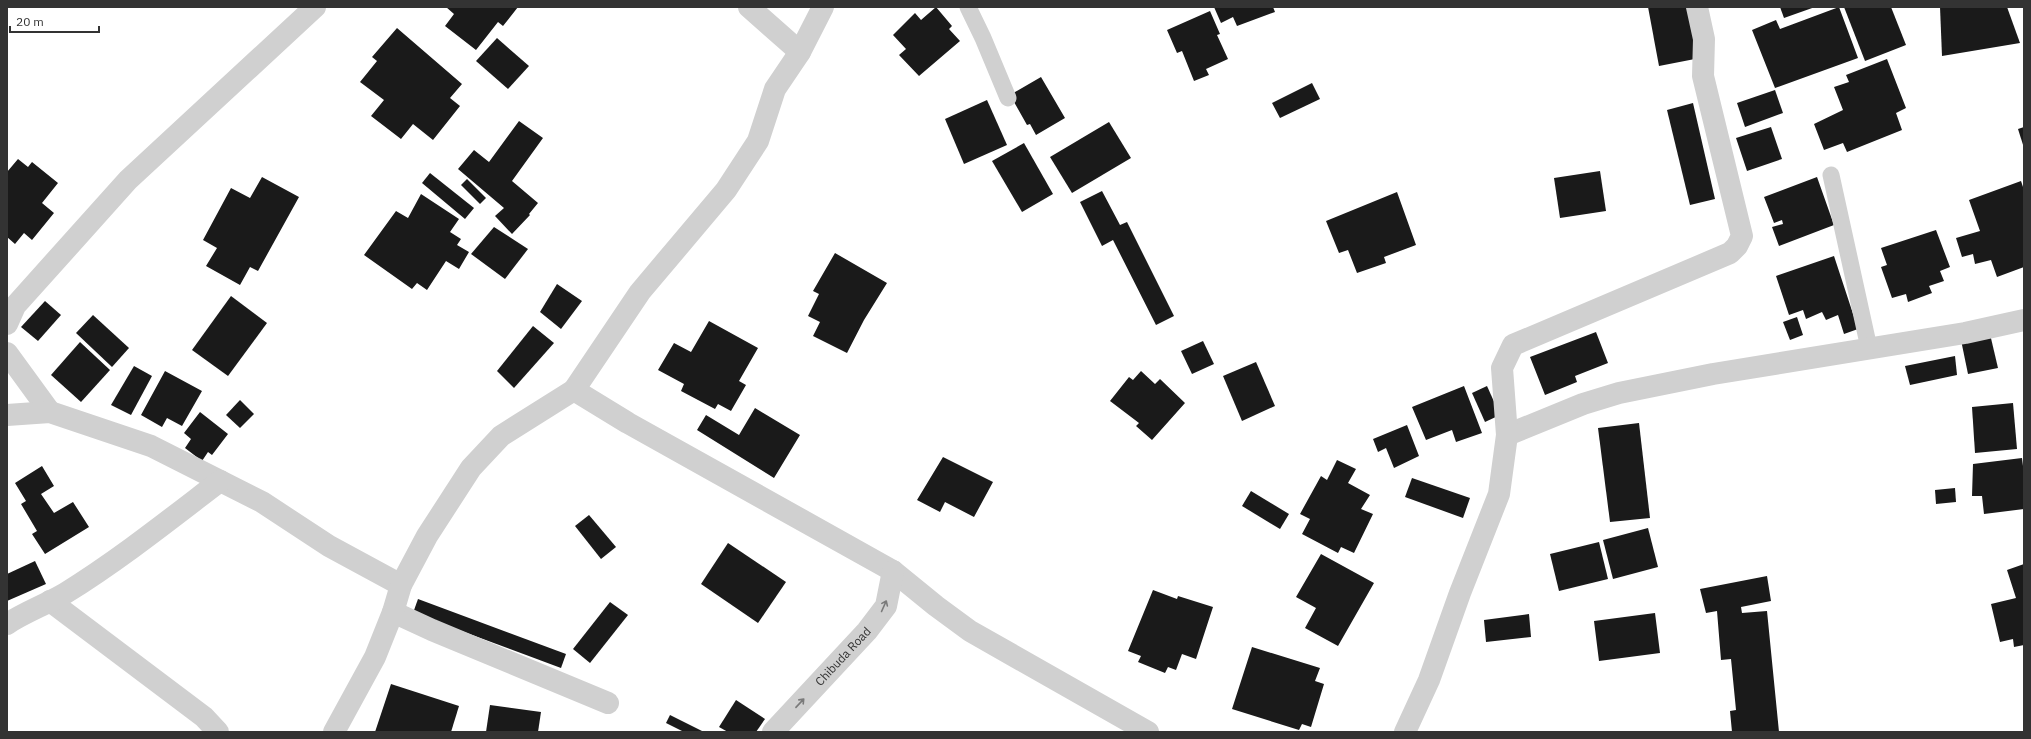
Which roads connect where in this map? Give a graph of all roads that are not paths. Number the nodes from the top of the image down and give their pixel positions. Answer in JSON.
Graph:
{"nodes":[{"id":1,"x":315,"y":7,"type":"edge"},
{"id":2,"x":749,"y":7,"type":"edge"},
{"id":3,"x":823,"y":7,"type":"edge"},
{"id":4,"x":968,"y":7,"type":"edge"},
{"id":5,"x":1697,"y":7,"type":"edge"},
{"id":6,"x":800,"y":52,"type":"junction"},
{"id":7,"x":1008,"y":98,"type":"dead end"},
{"id":8,"x":1831,"y":175,"type":"dead end"},
{"id":9,"x":2024,"y":320,"type":"edge"},
{"id":10,"x":7,"y":324,"type":"edge"},
{"id":11,"x":1869,"y":348,"type":"junction"},
{"id":12,"x":7,"y":353,"type":"edge"},
{"id":13,"x":574,"y":390,"type":"junction"},
{"id":14,"x":50,"y":412,"type":"junction"},
{"id":15,"x":7,"y":414,"type":"edge"},
{"id":16,"x":1507,"y":435,"type":"junction"},
{"id":17,"x":220,"y":480,"type":"junction"},
{"id":18,"x":893,"y":570,"type":"junction"},
{"id":19,"x":401,"y":585,"type":"junction"},
{"id":20,"x":50,"y":601,"type":"junction"},
{"id":21,"x":393,"y":612,"type":"junction"},
{"id":22,"x":7,"y":624,"type":"edge"},
{"id":23,"x":608,"y":703,"type":"dead end"},
{"id":24,"x":218,"y":732,"type":"edge"},
{"id":25,"x":334,"y":732,"type":"edge"},
{"id":26,"x":773,"y":732,"type":"edge"},
{"id":27,"x":1148,"y":732,"type":"edge"},
{"id":28,"x":1405,"y":732,"type":"edge"}],
"edges":[{"from":1,"to":10,"type":"street"},
{"from":2,"to":6,"type":"street"},
{"from":3,"to":6,"type":"street"},
{"from":4,"to":7,"type":"lane"},
{"from":5,"to":16,"type":"street"},
{"from":6,"to":13,"type":"street"},
{"from":8,"to":11,"type":"lane"},
{"from":9,"to":11,"type":"street"},
{"from":11,"to":16,"type":"street"},
{"from":12,"to":14,"type":"street"},
{"from":13,"to":18,"type":"street"},
{"from":13,"to":19,"type":"street"},
{"from":14,"to":15,"type":"street"},
{"from":14,"to":17,"type":"street"},
{"from":16,"to":28,"type":"street"},
{"from":17,"to":19,"type":"street"},
{"from":17,"to":20,"type":"street"},
{"from":26,"to":18,"type":"street","name":"Chibuda Road","one_way":true},
{"from":18,"to":27,"type":"street"},
{"from":19,"to":21,"type":"street"},
{"from":20,"to":22,"type":"street"},
{"from":20,"to":24,"type":"street"},
{"from":21,"to":23,"type":"street"},
{"from":21,"to":25,"type":"street"}]}
